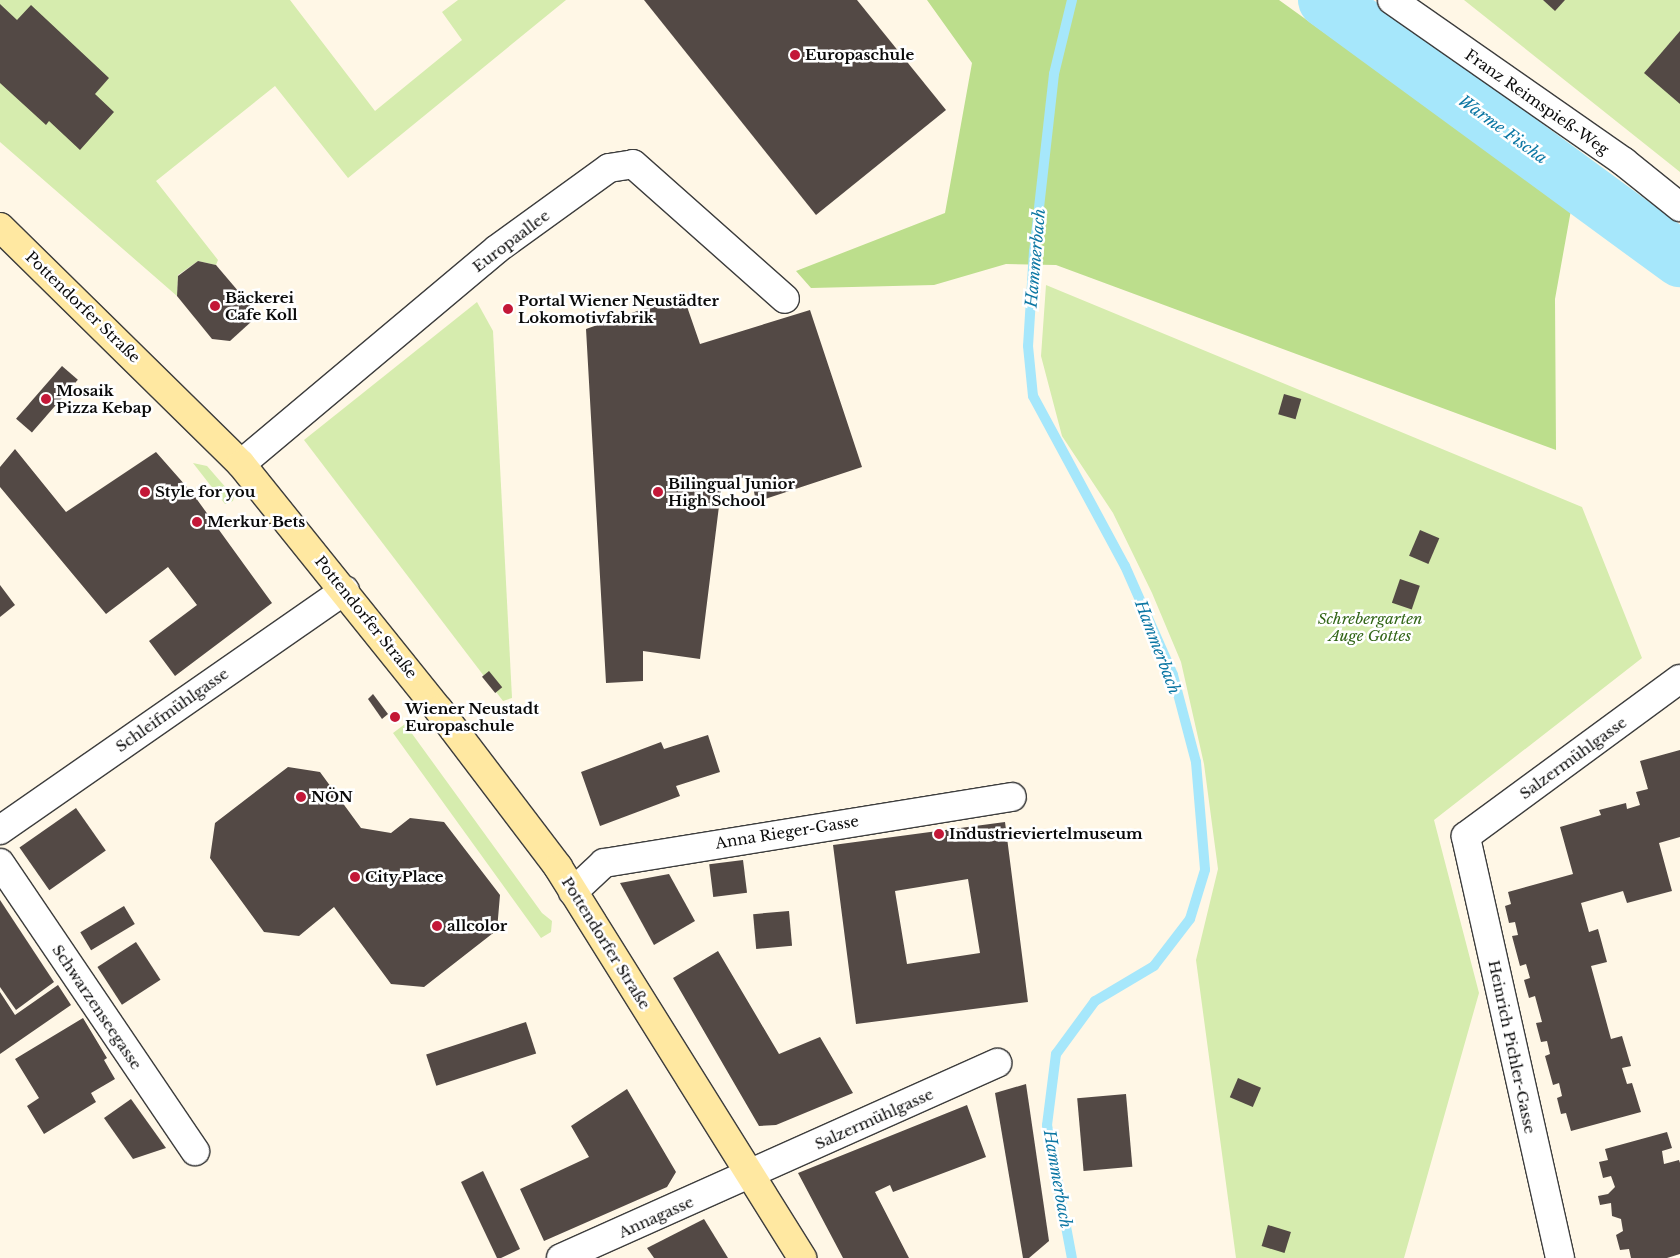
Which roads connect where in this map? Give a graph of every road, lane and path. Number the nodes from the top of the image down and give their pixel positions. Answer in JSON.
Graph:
{"nodes":[{"id":1,"x":1392,"y":0,"type":"edge"},
{"id":2,"x":1680,"y":206,"type":"edge"},
{"id":3,"x":0,"y":226,"type":"edge"},
{"id":4,"x":784,"y":299,"type":"dead end"},
{"id":5,"x":241,"y":464,"type":"junction"},
{"id":6,"x":345,"y":590,"type":"junction"},
{"id":7,"x":1680,"y":679,"type":"edge"},
{"id":8,"x":1012,"y":797,"type":"dead end"},
{"id":9,"x":0,"y":830,"type":"edge"},
{"id":10,"x":1466,"y":836,"type":"joint"},
{"id":11,"x":0,"y":863,"type":"edge"},
{"id":12,"x":573,"y":892,"type":"junction"},
{"id":13,"x":997,"y":1063,"type":"dead end"},
{"id":14,"x":195,"y":1151,"type":"dead end"},
{"id":15,"x":751,"y":1175,"type":"junction"},
{"id":16,"x":561,"y":1258,"type":"edge"},
{"id":17,"x":802,"y":1258,"type":"edge"},
{"id":18,"x":1560,"y":1258,"type":"edge"}],
"edges":[{"from":1,"to":2,"type":"street","name":"Franz Reimspieß-Weg"},
{"from":3,"to":5,"type":"main road","name":"Pottendorfer Straße"},
{"from":4,"to":5,"type":"street","name":"Europaallee"},
{"from":5,"to":6,"type":"main road","name":"Pottendorfer Straße"},
{"from":6,"to":9,"type":"street","name":"Schleifmühlgasse"},
{"from":6,"to":12,"type":"main road","name":"Pottendorfer Straße"},
{"from":7,"to":10,"type":"street","name":"Salzermühlgasse"},
{"from":8,"to":12,"type":"street","name":"Anna Rieger-Gasse"},
{"from":10,"to":18,"type":"street","name":"Heinrich Pichler-Gasse"},
{"from":11,"to":14,"type":"street","name":"Schwarzenseegasse"},
{"from":12,"to":15,"type":"main road","name":"Pottendorfer Straße"},
{"from":13,"to":15,"type":"street","name":"Salzermühlgasse"},
{"from":15,"to":16,"type":"street","name":"Annagasse"},
{"from":15,"to":17,"type":"main road","name":"Pottendorfer Straße"}]}
